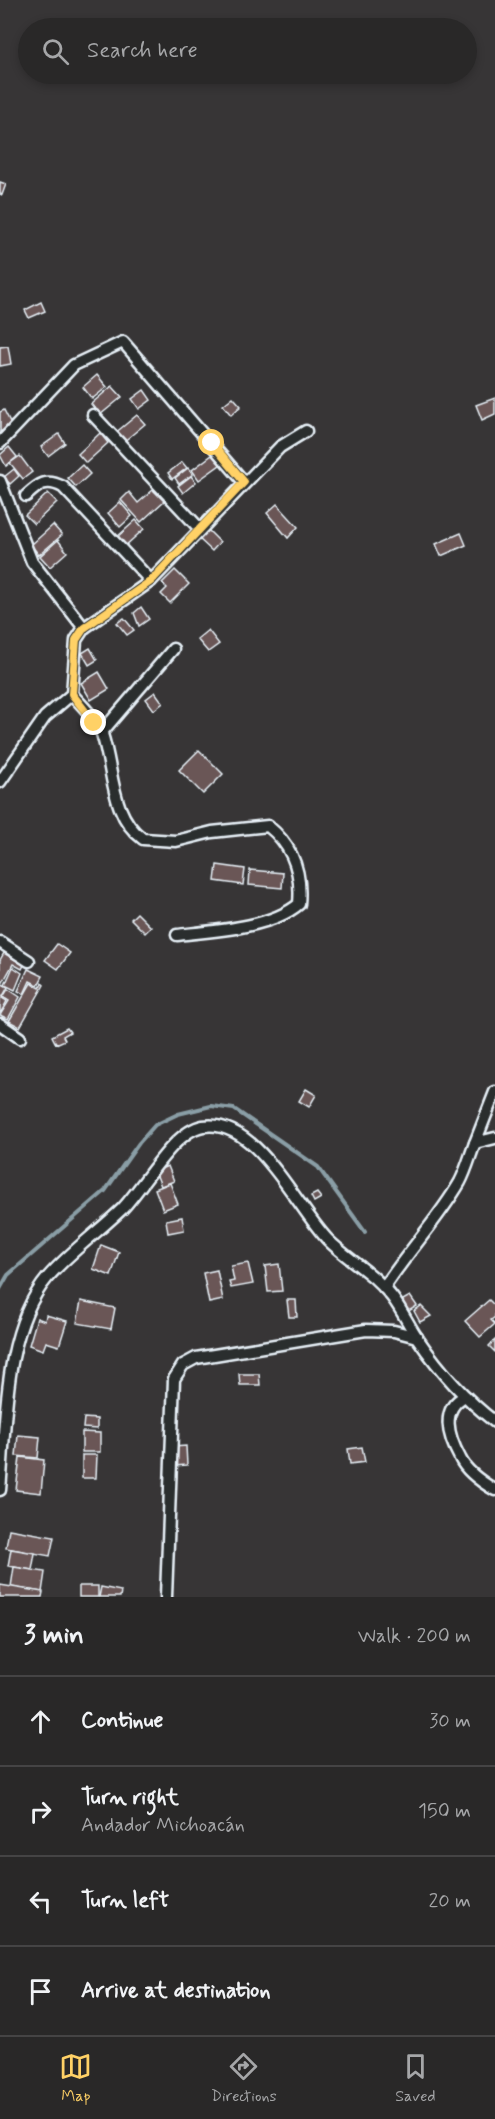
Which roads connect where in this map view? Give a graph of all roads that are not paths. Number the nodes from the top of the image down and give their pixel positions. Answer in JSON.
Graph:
{"nodes":[{"id":1,"x":93,"y":415,"type":"dead end"},
{"id":2,"x":306,"y":431,"type":"dead end"},
{"id":3,"x":0,"y":443,"type":"edge"},
{"id":4,"x":0,"y":481,"type":"edge"},
{"id":5,"x":244,"y":482,"type":"junction"},
{"id":6,"x":26,"y":496,"type":"dead end"},
{"id":7,"x":200,"y":529,"type":"junction"},
{"id":8,"x":151,"y":581,"type":"junction"},
{"id":9,"x":84,"y":628,"type":"junction"},
{"id":10,"x":173,"y":649,"type":"dead end"},
{"id":11,"x":72,"y":694,"type":"junction"},
{"id":12,"x":102,"y":732,"type":"junction"},
{"id":13,"x":0,"y":782,"type":"edge"},
{"id":14,"x":177,"y":935,"type":"dead end"},
{"id":15,"x":0,"y":942,"type":"edge"},
{"id":16,"x":28,"y":961,"type":"dead end"},
{"id":17,"x":0,"y":1024,"type":"edge"},
{"id":18,"x":20,"y":1038,"type":"dead end"},
{"id":19,"x":495,"y":1092,"type":"edge"},
{"id":20,"x":495,"y":1138,"type":"edge"},
{"id":21,"x":475,"y":1143,"type":"junction"},
{"id":22,"x":384,"y":1288,"type":"junction"},
{"id":23,"x":417,"y":1337,"type":"junction"},
{"id":24,"x":465,"y":1396,"type":"junction"},
{"id":25,"x":493,"y":1419,"type":"edge"},
{"id":26,"x":0,"y":1490,"type":"edge"},
{"id":27,"x":495,"y":1490,"type":"edge"},
{"id":28,"x":166,"y":1597,"type":"edge"}],
"edges":[{"from":1,"to":7,"type":"street"},
{"from":2,"to":5,"type":"street"},
{"from":3,"to":5,"type":"street"},
{"from":4,"to":9,"type":"street"},
{"from":5,"to":7,"type":"street"},
{"from":6,"to":8,"type":"street"},
{"from":7,"to":8,"type":"street"},
{"from":8,"to":9,"type":"street"},
{"from":9,"to":11,"type":"street"},
{"from":10,"to":12,"type":"street"},
{"from":11,"to":12,"type":"street"},
{"from":11,"to":13,"type":"street"},
{"from":12,"to":14,"type":"street"},
{"from":15,"to":16,"type":"street"},
{"from":17,"to":18,"type":"street"},
{"from":19,"to":21,"type":"street"},
{"from":20,"to":21,"type":"street"},
{"from":21,"to":22,"type":"street"},
{"from":22,"to":23,"type":"street"},
{"from":22,"to":26,"type":"street"},
{"from":23,"to":24,"type":"street"},
{"from":23,"to":28,"type":"street"},
{"from":24,"to":25,"type":"street"},
{"from":24,"to":27,"type":"street"}]}
